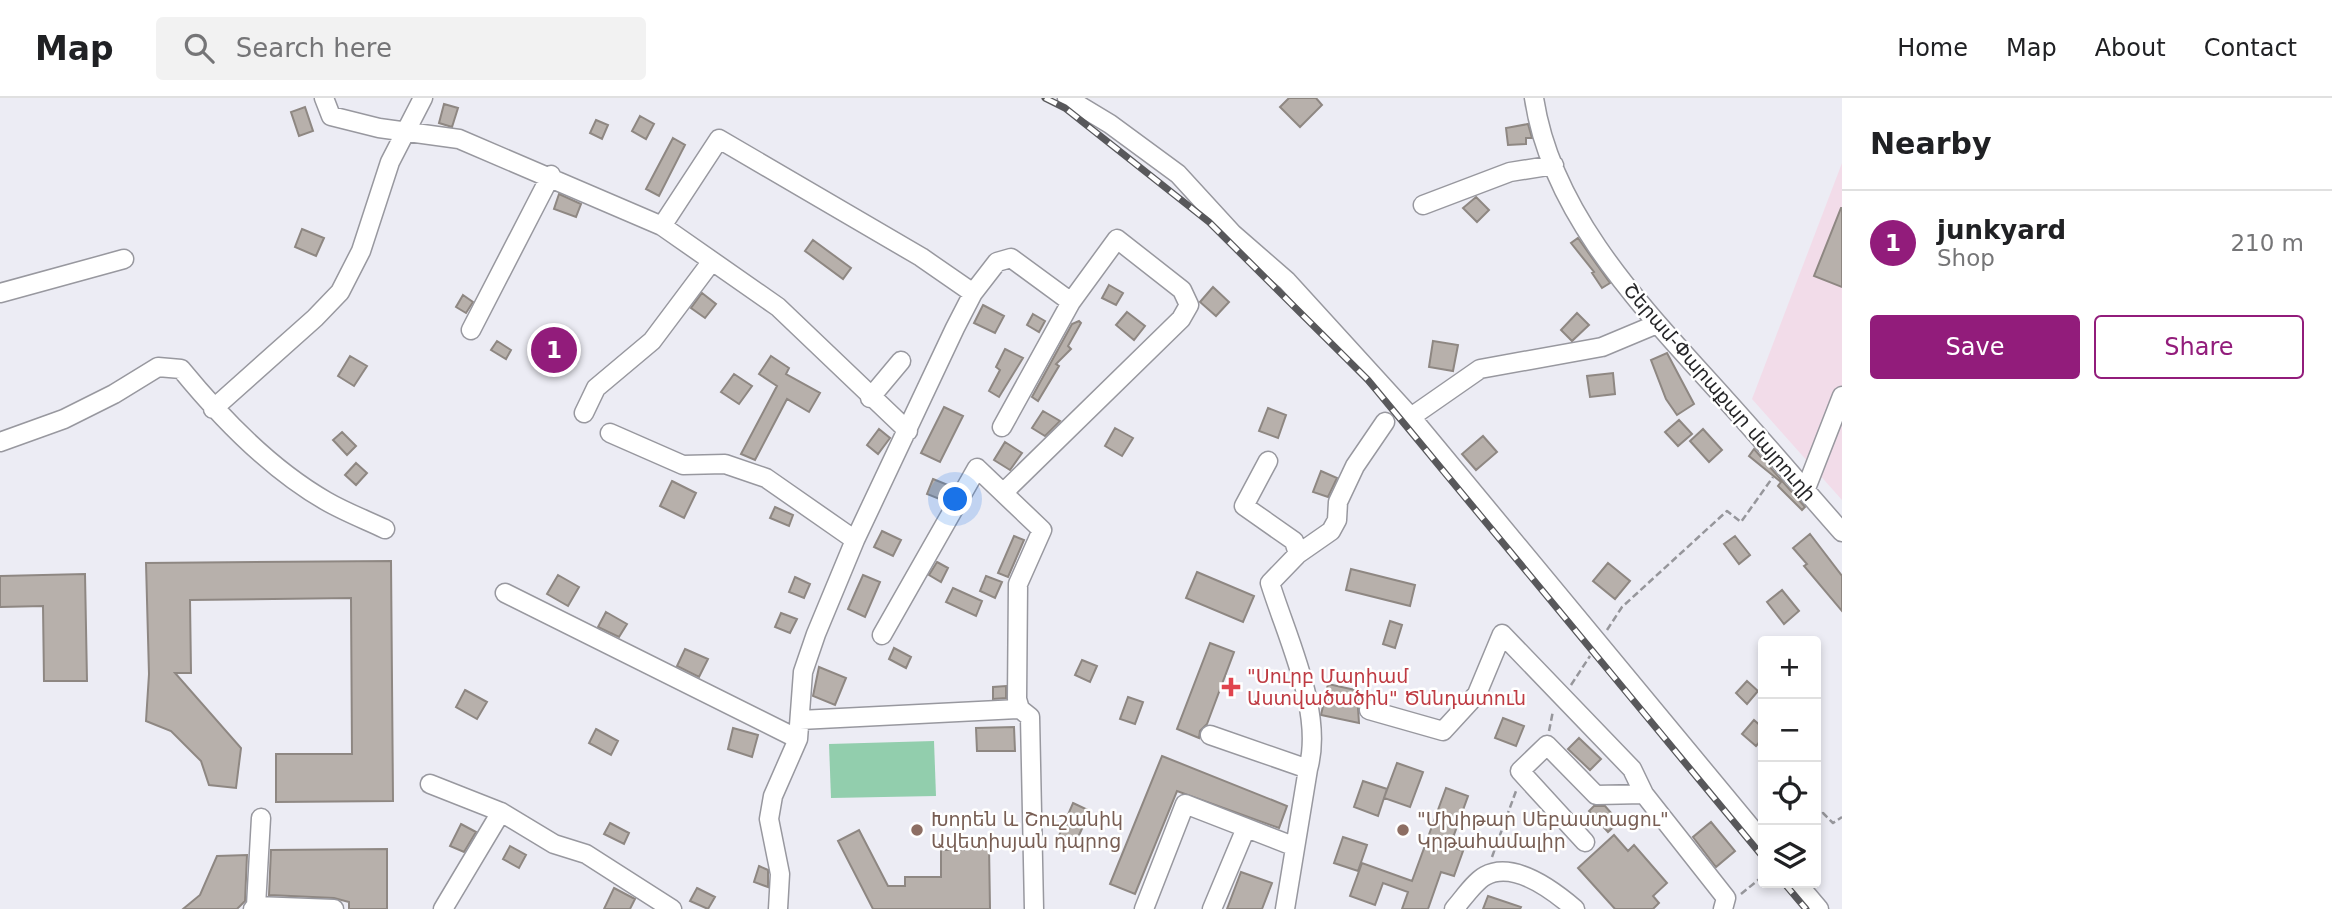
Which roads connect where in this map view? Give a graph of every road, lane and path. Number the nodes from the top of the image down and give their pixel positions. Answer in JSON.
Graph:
{"nodes":[{"id":1,"x":324,"y":98,"type":"edge"},
{"id":2,"x":423,"y":98,"type":"edge"},
{"id":3,"x":1068,"y":98,"type":"edge"},
{"id":4,"x":1534,"y":98,"type":"edge"},
{"id":5,"x":409,"y":130,"type":"junction"},
{"id":6,"x":1554,"y":166,"type":"junction"},
{"id":7,"x":551,"y":175,"type":"junction"},
{"id":8,"x":1423,"y":205,"type":"dead end"},
{"id":9,"x":662,"y":226,"type":"junction"},
{"id":10,"x":124,"y":259,"type":"dead end"},
{"id":11,"x":712,"y":261,"type":"junction"},
{"id":12,"x":0,"y":293,"type":"edge"},
{"id":13,"x":973,"y":293,"type":"junction"},
{"id":14,"x":1071,"y":302,"type":"junction"},
{"id":15,"x":1657,"y":324,"type":"junction"},
{"id":16,"x":471,"y":330,"type":"dead end"},
{"id":17,"x":901,"y":361,"type":"dead end"},
{"id":18,"x":1842,"y":396,"type":"edge"},
{"id":19,"x":870,"y":398,"type":"junction"},
{"id":20,"x":213,"y":409,"type":"junction"},
{"id":21,"x":584,"y":413,"type":"dead end"},
{"id":22,"x":1410,"y":417,"type":"junction"},
{"id":23,"x":1838,"y":419,"type":"edge"},
{"id":24,"x":1385,"y":422,"type":"dead end"},
{"id":25,"x":1002,"y":426,"type":"dead end"},
{"id":26,"x":908,"y":431,"type":"junction"},
{"id":27,"x":610,"y":433,"type":"dead end"},
{"id":28,"x":0,"y":443,"type":"edge"},
{"id":29,"x":1268,"y":461,"type":"dead end"},
{"id":30,"x":1782,"y":463,"type":"junction"},
{"id":31,"x":1805,"y":491,"type":"junction"},
{"id":32,"x":1004,"y":492,"type":"junction"},
{"id":33,"x":385,"y":529,"type":"dead end"},
{"id":34,"x":1842,"y":532,"type":"edge"},
{"id":35,"x":855,"y":540,"type":"junction"},
{"id":36,"x":1298,"y":554,"type":"junction"},
{"id":37,"x":505,"y":593,"type":"dead end"},
{"id":38,"x":882,"y":635,"type":"dead end"},
{"id":39,"x":1597,"y":644,"type":"junction"},
{"id":40,"x":1563,"y":698,"type":"junction"},
{"id":41,"x":1020,"y":709,"type":"junction"},
{"id":42,"x":1368,"y":709,"type":"dead end"},
{"id":43,"x":800,"y":720,"type":"junction"},
{"id":44,"x":1210,"y":735,"type":"dead end"},
{"id":45,"x":798,"y":739,"type":"junction"},
{"id":46,"x":1547,"y":745,"type":"junction"},
{"id":47,"x":1308,"y":769,"type":"junction"},
{"id":48,"x":1520,"y":771,"type":"junction"},
{"id":49,"x":430,"y":784,"type":"dead end"},
{"id":50,"x":1644,"y":794,"type":"junction"},
{"id":51,"x":501,"y":811,"type":"junction"},
{"id":52,"x":1821,"y":816,"type":"edge"},
{"id":53,"x":1842,"y":817,"type":"edge"},
{"id":54,"x":261,"y":818,"type":"dead end"},
{"id":55,"x":1246,"y":828,"type":"junction"},
{"id":56,"x":1758,"y":836,"type":"edge"},
{"id":57,"x":1585,"y":842,"type":"dead end"},
{"id":58,"x":1293,"y":846,"type":"junction"},
{"id":59,"x":1484,"y":876,"type":"junction"},
{"id":60,"x":1758,"y":880,"type":"edge"},
{"id":61,"x":1801,"y":888,"type":"edge"},
{"id":62,"x":255,"y":908,"type":"edge"},
{"id":63,"x":1724,"y":908,"type":"edge"},
{"id":64,"x":334,"y":909,"type":"edge"},
{"id":65,"x":443,"y":909,"type":"edge"},
{"id":66,"x":672,"y":909,"type":"edge"},
{"id":67,"x":778,"y":909,"type":"edge"},
{"id":68,"x":1034,"y":909,"type":"edge"},
{"id":69,"x":1144,"y":909,"type":"edge"},
{"id":70,"x":1212,"y":909,"type":"edge"},
{"id":71,"x":1285,"y":909,"type":"edge"},
{"id":72,"x":1454,"y":909,"type":"edge"},
{"id":73,"x":1575,"y":909,"type":"edge"},
{"id":74,"x":1819,"y":909,"type":"edge"}],
"edges":[{"from":1,"to":5,"type":"street"},
{"from":2,"to":5,"type":"street"},
{"from":3,"to":22,"type":"street"},
{"from":4,"to":6,"type":"street","name":"Շերամ-Փարաքար մայրուղի"},
{"from":5,"to":7,"type":"street"},
{"from":5,"to":20,"type":"street"},
{"from":6,"to":8,"type":"street"},
{"from":6,"to":15,"type":"street","name":"Շերամ-Փարաքար մայրուղի"},
{"from":7,"to":9,"type":"street"},
{"from":7,"to":16,"type":"street"},
{"from":9,"to":11,"type":"street"},
{"from":9,"to":13,"type":"street"},
{"from":10,"to":12,"type":"street"},
{"from":11,"to":19,"type":"street"},
{"from":11,"to":21,"type":"street"},
{"from":13,"to":14,"type":"street"},
{"from":13,"to":26,"type":"street"},
{"from":14,"to":25,"type":"street"},
{"from":14,"to":32,"type":"street"},
{"from":15,"to":22,"type":"street"},
{"from":15,"to":30,"type":"street","name":"Շերամ-Փարաքար մայրուղի"},
{"from":17,"to":19,"type":"street"},
{"from":18,"to":23,"type":"street"},
{"from":19,"to":26,"type":"street"},
{"from":20,"to":28,"type":"street"},
{"from":20,"to":33,"type":"street"},
{"from":22,"to":39,"type":"street"},
{"from":23,"to":31,"type":"street"},
{"from":24,"to":36,"type":"street"},
{"from":26,"to":35,"type":"street"},
{"from":27,"to":35,"type":"street"},
{"from":29,"to":36,"type":"street"},
{"from":30,"to":31,"type":"street","name":"Շերամ-Փարաքար մայրուղի"},
{"from":30,"to":39,"type":"path"},
{"from":31,"to":34,"type":"street","name":"Շերամ-Փարաքար մայրուղի"},
{"from":32,"to":38,"type":"street"},
{"from":32,"to":41,"type":"street"},
{"from":35,"to":43,"type":"street"},
{"from":36,"to":47,"type":"street"},
{"from":37,"to":45,"type":"street"},
{"from":39,"to":40,"type":"path"},
{"from":39,"to":56,"type":"street"},
{"from":40,"to":42,"type":"street"},
{"from":40,"to":46,"type":"path"},
{"from":40,"to":50,"type":"street"},
{"from":41,"to":43,"type":"street"},
{"from":41,"to":68,"type":"street"},
{"from":43,"to":45,"type":"street"},
{"from":44,"to":47,"type":"street"},
{"from":45,"to":67,"type":"street"},
{"from":46,"to":48,"type":"street"},
{"from":46,"to":50,"type":"street"},
{"from":47,"to":58,"type":"street"},
{"from":48,"to":57,"type":"street"},
{"from":48,"to":59,"type":"path"},
{"from":49,"to":51,"type":"street"},
{"from":50,"to":63,"type":"street"},
{"from":51,"to":65,"type":"street"},
{"from":51,"to":66,"type":"street"},
{"from":52,"to":53,"type":"path"},
{"from":54,"to":62,"type":"street"},
{"from":55,"to":58,"type":"street"},
{"from":55,"to":69,"type":"street"},
{"from":55,"to":70,"type":"street"},
{"from":58,"to":71,"type":"street"},
{"from":59,"to":72,"type":"street"},
{"from":59,"to":73,"type":"street"},
{"from":60,"to":63,"type":"path"},
{"from":61,"to":74,"type":"street"},
{"from":62,"to":64,"type":"street"}]}
